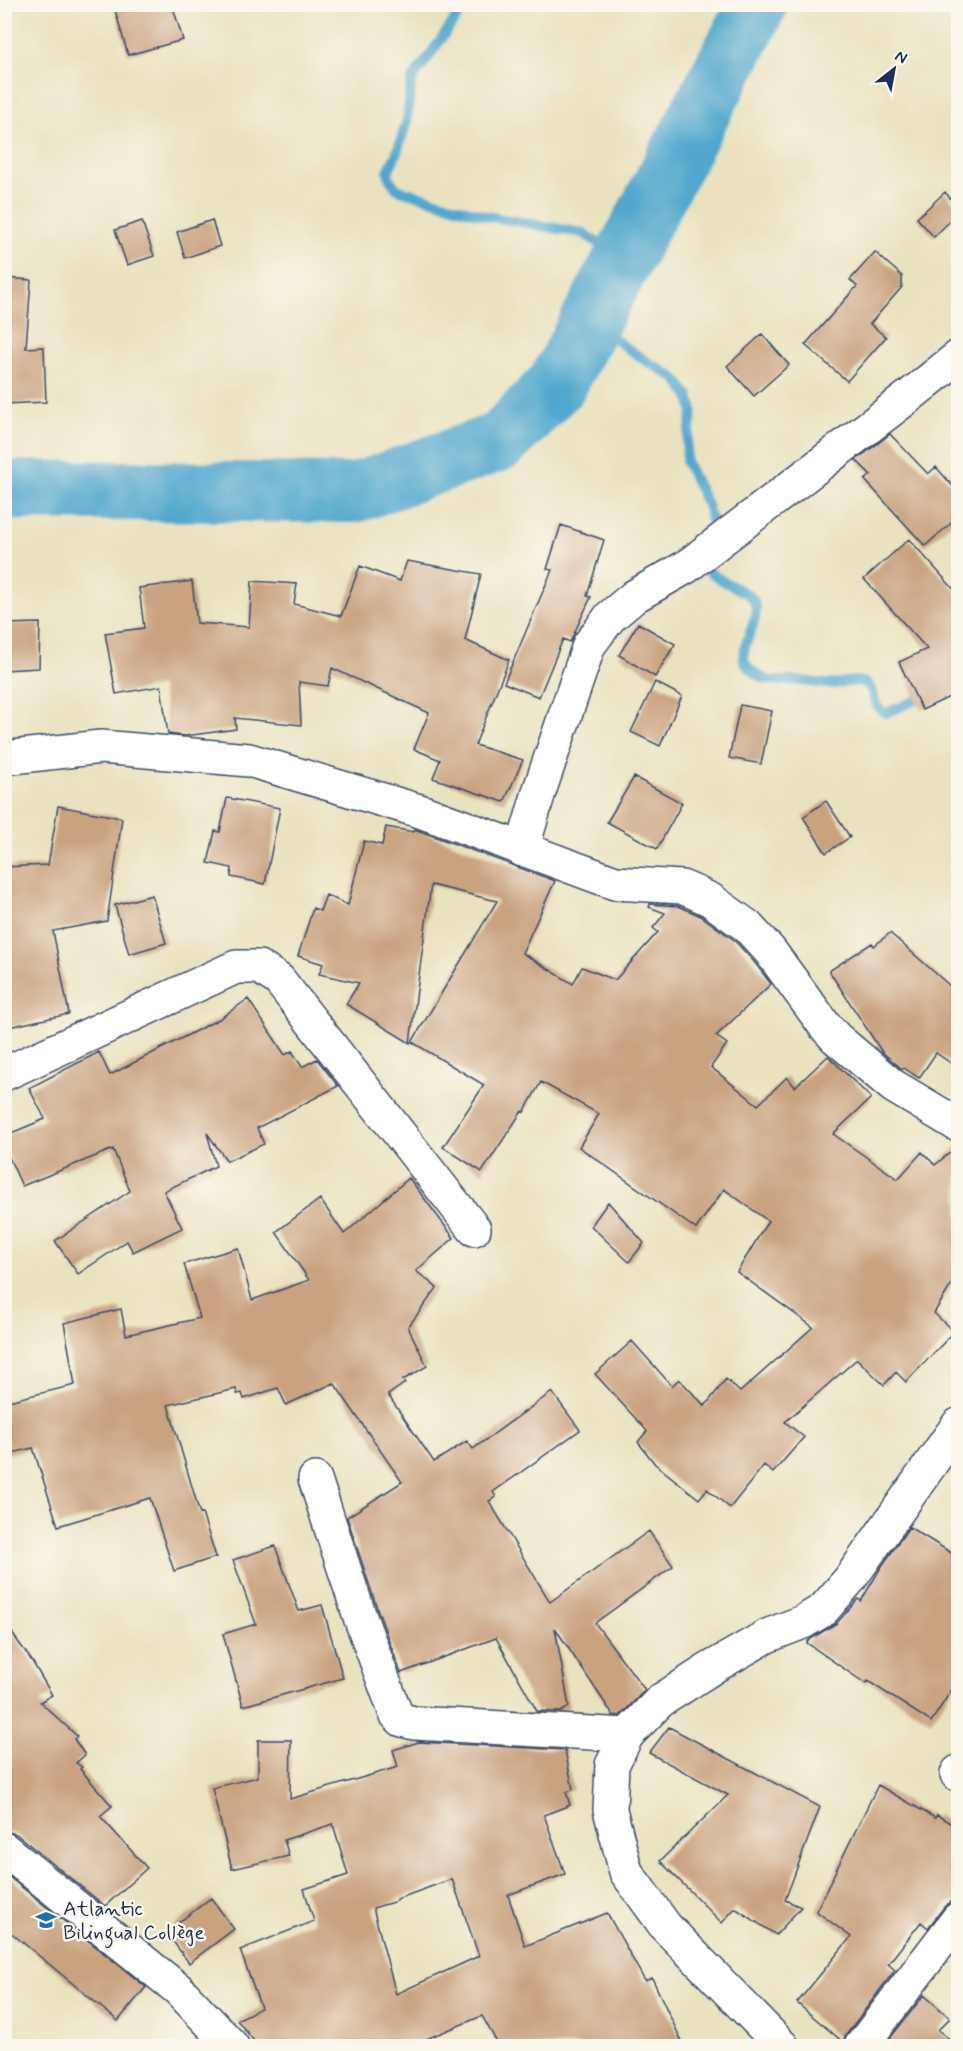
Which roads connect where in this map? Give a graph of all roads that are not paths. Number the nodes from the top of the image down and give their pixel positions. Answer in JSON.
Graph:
{"nodes":[{"id":1,"x":958,"y":357,"type":"edge"},
{"id":2,"x":4,"y":758,"type":"edge"},
{"id":3,"x":522,"y":850,"type":"junction"},
{"id":4,"x":4,"y":1074,"type":"edge"},
{"id":5,"x":958,"y":1125,"type":"edge"},
{"id":6,"x":474,"y":1229,"type":"dead end"},
{"id":7,"x":958,"y":1425,"type":"edge"},
{"id":8,"x":315,"y":1479,"type":"dead end"},
{"id":9,"x":627,"y":1735,"type":"junction"},
{"id":10,"x":4,"y":1849,"type":"edge"},
{"id":11,"x":958,"y":1919,"type":"edge"},
{"id":12,"x":232,"y":2046,"type":"edge"},
{"id":13,"x":782,"y":2046,"type":"edge"},
{"id":14,"x":861,"y":2046,"type":"edge"}],
"edges":[{"from":1,"to":3,"type":"street"},
{"from":2,"to":3,"type":"street"},
{"from":3,"to":5,"type":"street"},
{"from":4,"to":6,"type":"street"},
{"from":7,"to":9,"type":"street"},
{"from":8,"to":9,"type":"street"},
{"from":9,"to":13,"type":"street"},
{"from":10,"to":12,"type":"street"},
{"from":11,"to":14,"type":"street"}]}
